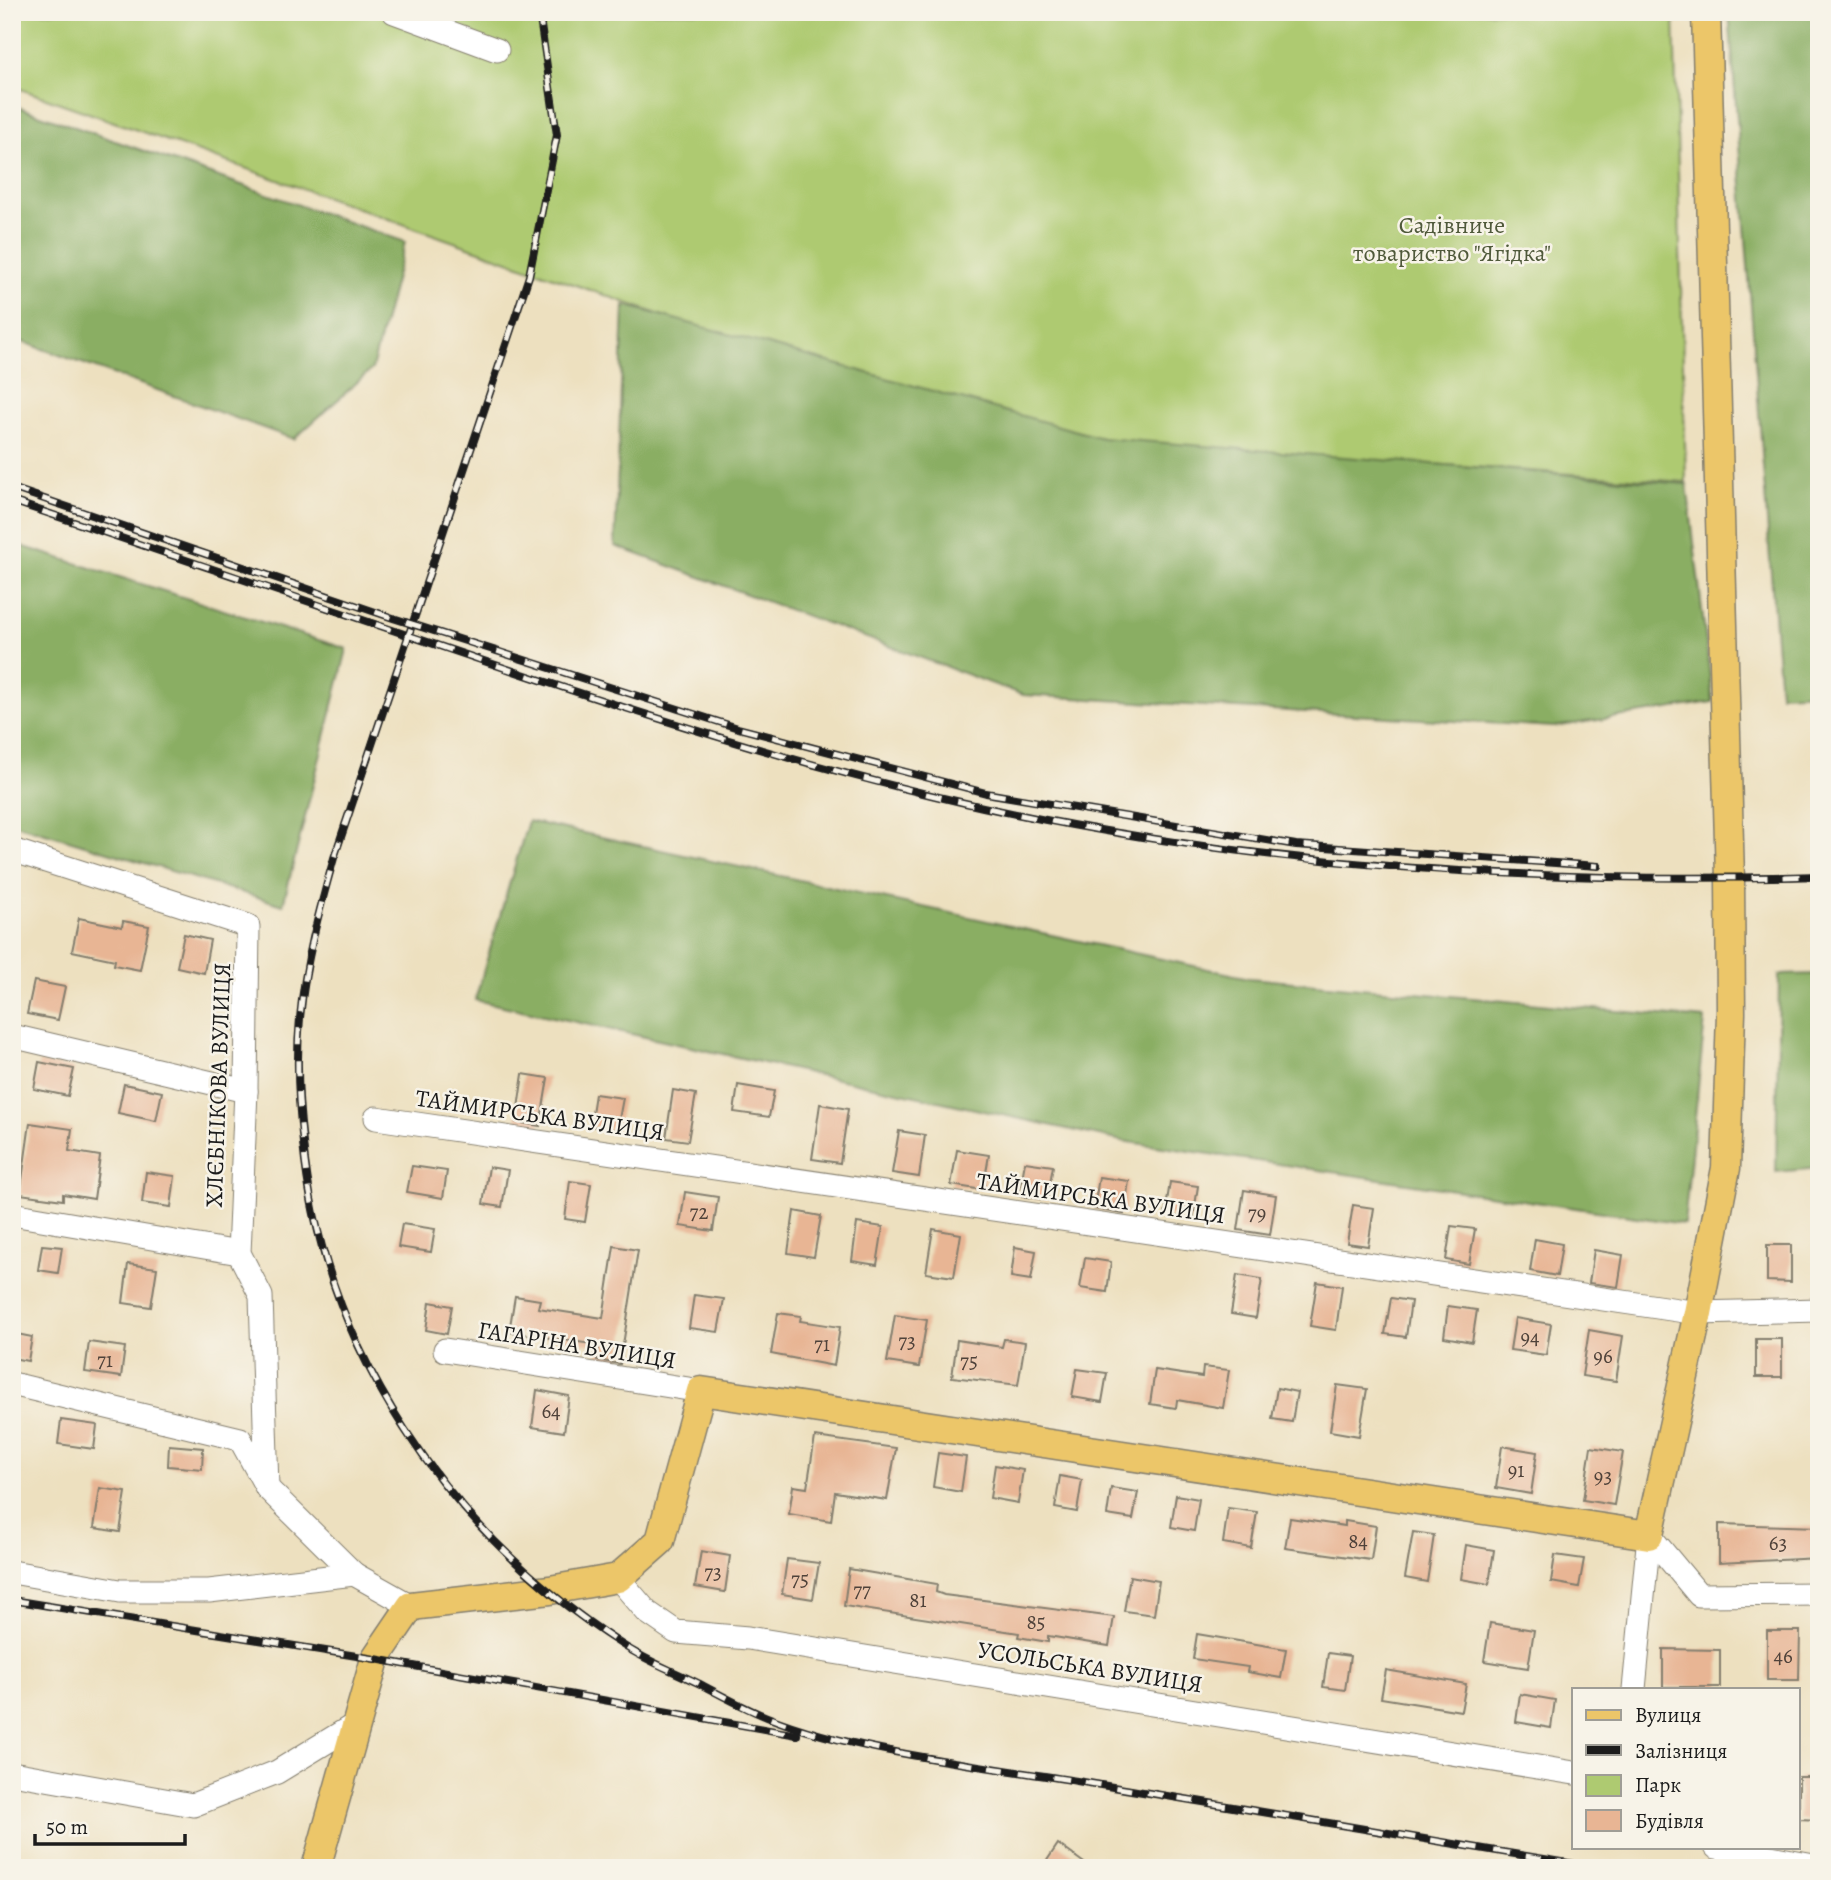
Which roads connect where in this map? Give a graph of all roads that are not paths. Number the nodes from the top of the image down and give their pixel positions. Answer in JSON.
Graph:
{"nodes":[{"id":1,"x":394,"y":12,"type":"edge"},
{"id":2,"x":1706,"y":12,"type":"edge"},
{"id":3,"x":497,"y":50,"type":"dead end"},
{"id":4,"x":12,"y":850,"type":"edge"},
{"id":5,"x":12,"y":1036,"type":"edge"},
{"id":6,"x":246,"y":1091,"type":"junction"},
{"id":7,"x":376,"y":1118,"type":"dead end"},
{"id":8,"x":12,"y":1214,"type":"edge"},
{"id":9,"x":239,"y":1253,"type":"junction"},
{"id":10,"x":1819,"y":1310,"type":"edge"},
{"id":11,"x":1698,"y":1314,"type":"junction"},
{"id":12,"x":445,"y":1350,"type":"dead end"},
{"id":13,"x":12,"y":1384,"type":"edge"},
{"id":14,"x":701,"y":1391,"type":"junction"},
{"id":15,"x":267,"y":1488,"type":"junction"},
{"id":16,"x":1649,"y":1535,"type":"junction"},
{"id":17,"x":12,"y":1572,"type":"edge"},
{"id":18,"x":354,"y":1574,"type":"junction"},
{"id":19,"x":618,"y":1578,"type":"junction"},
{"id":20,"x":1819,"y":1594,"type":"edge"},
{"id":21,"x":411,"y":1606,"type":"junction"},
{"id":22,"x":1634,"y":1688,"type":"edge"},
{"id":23,"x":354,"y":1725,"type":"junction"},
{"id":24,"x":12,"y":1773,"type":"edge"},
{"id":25,"x":1572,"y":1773,"type":"edge"},
{"id":26,"x":1721,"y":1848,"type":"edge"},
{"id":27,"x":1819,"y":1866,"type":"edge"},
{"id":28,"x":316,"y":1868,"type":"edge"}],
"edges":[{"from":1,"to":3,"type":"street"},
{"from":2,"to":11,"type":"main road"},
{"from":4,"to":6,"type":"street","name":"ХЛЄБНІКОВА ВУЛИЦЯ"},
{"from":5,"to":6,"type":"street"},
{"from":6,"to":9,"type":"street","name":"ХЛЄБНІКОВА ВУЛИЦЯ"},
{"from":7,"to":11,"type":"street","name":"ТАЙМИРСЬКА ВУЛИЦЯ"},
{"from":8,"to":9,"type":"street"},
{"from":9,"to":15,"type":"street","name":"ХЛЄБНІКОВА ВУЛИЦЯ"},
{"from":10,"to":11,"type":"street","name":"ТАЙМИРСЬКА ВУЛИЦЯ"},
{"from":11,"to":16,"type":"main road"},
{"from":12,"to":14,"type":"street","name":"ГАГАРІНА ВУЛИЦЯ"},
{"from":13,"to":15,"type":"street"},
{"from":14,"to":16,"type":"main road"},
{"from":14,"to":19,"type":"main road"},
{"from":15,"to":18,"type":"street"},
{"from":16,"to":20,"type":"street"},
{"from":16,"to":22,"type":"street"},
{"from":17,"to":18,"type":"street"},
{"from":18,"to":21,"type":"street"},
{"from":19,"to":21,"type":"main road"},
{"from":19,"to":25,"type":"street","name":"УСОЛЬСЬКА ВУЛИЦЯ"},
{"from":21,"to":23,"type":"main road"},
{"from":23,"to":24,"type":"street"},
{"from":23,"to":28,"type":"main road"},
{"from":26,"to":27,"type":"street"}]}
